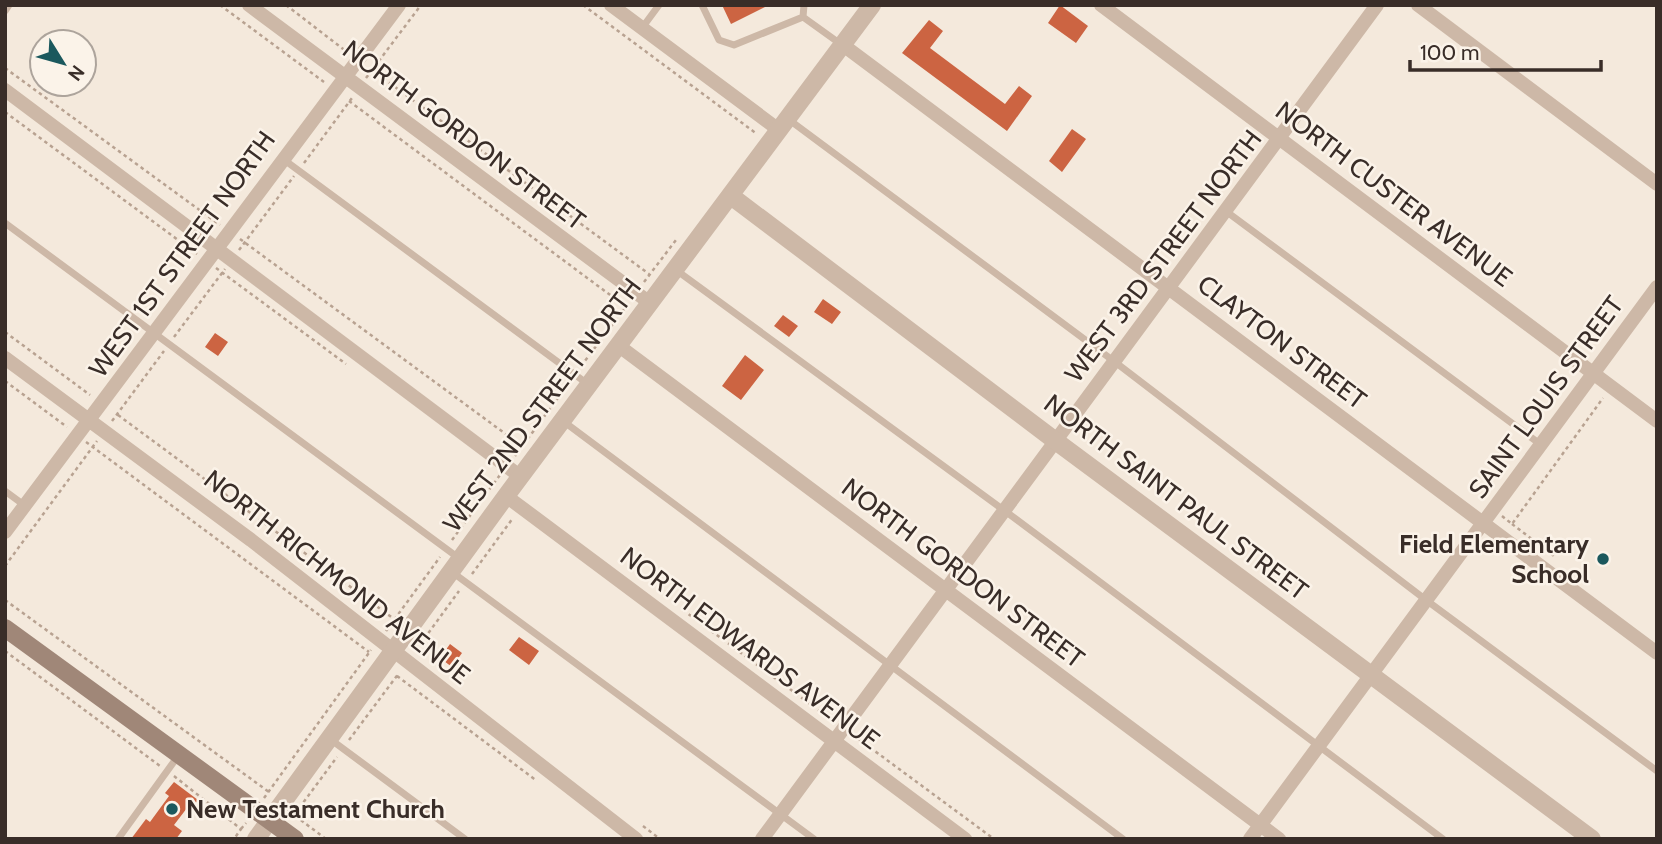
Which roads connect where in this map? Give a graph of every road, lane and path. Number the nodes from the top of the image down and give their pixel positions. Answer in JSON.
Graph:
{"nodes":[{"id":1,"x":9,"y":5,"type":"edge"},
{"id":2,"x":220,"y":5,"type":"edge"},
{"id":3,"x":249,"y":5,"type":"edge"},
{"id":4,"x":286,"y":5,"type":"edge"},
{"id":5,"x":399,"y":5,"type":"edge"},
{"id":6,"x":421,"y":5,"type":"edge"},
{"id":7,"x":583,"y":5,"type":"edge"},
{"id":8,"x":611,"y":5,"type":"edge"},
{"id":9,"x":659,"y":5,"type":"edge"},
{"id":10,"x":702,"y":5,"type":"edge"},
{"id":11,"x":804,"y":5,"type":"edge"},
{"id":12,"x":872,"y":5,"type":"edge"},
{"id":13,"x":1101,"y":5,"type":"edge"},
{"id":14,"x":1377,"y":5,"type":"edge"},
{"id":15,"x":1418,"y":5,"type":"edge"},
{"id":16,"x":5,"y":11,"type":"edge"},
{"id":17,"x":803,"y":17,"type":"junction"},
{"id":18,"x":642,"y":28,"type":"junction"},
{"id":19,"x":842,"y":45,"type":"junction"},
{"id":20,"x":357,"y":59,"type":"junction"},
{"id":21,"x":5,"y":68,"type":"edge"},
{"id":22,"x":372,"y":70,"type":"junction"},
{"id":23,"x":344,"y":76,"type":"junction"},
{"id":24,"x":360,"y":87,"type":"junction"},
{"id":25,"x":5,"y":90,"type":"edge"},
{"id":26,"x":334,"y":90,"type":"junction"},
{"id":27,"x":350,"y":101,"type":"junction"},
{"id":28,"x":5,"y":112,"type":"edge"},
{"id":29,"x":784,"y":125,"type":"junction"},
{"id":30,"x":757,"y":134,"type":"dead end"},
{"id":31,"x":1280,"y":140,"type":"junction"},
{"id":32,"x":283,"y":159,"type":"junction"},
{"id":33,"x":298,"y":170,"type":"junction"},
{"id":34,"x":1657,"y":184,"type":"edge"},
{"id":35,"x":731,"y":195,"type":"junction"},
{"id":36,"x":1227,"y":212,"type":"junction"},
{"id":37,"x":5,"y":223,"type":"edge"},
{"id":38,"x":230,"y":232,"type":"junction"},
{"id":39,"x":244,"y":243,"type":"junction"},
{"id":40,"x":218,"y":248,"type":"junction"},
{"id":41,"x":232,"y":259,"type":"junction"},
{"id":42,"x":208,"y":262,"type":"junction"},
{"id":43,"x":675,"y":270,"type":"junction"},
{"id":44,"x":222,"y":272,"type":"junction"},
{"id":45,"x":650,"y":275,"type":"dead end"},
{"id":46,"x":1170,"y":288,"type":"junction"},
{"id":47,"x":1655,"y":295,"type":"edge"},
{"id":48,"x":650,"y":303,"type":"junction"},
{"id":49,"x":626,"y":307,"type":"dead end"},
{"id":50,"x":5,"y":332,"type":"edge"},
{"id":51,"x":155,"y":334,"type":"junction"},
{"id":52,"x":169,"y":344,"type":"junction"},
{"id":53,"x":619,"y":346,"type":"junction"},
{"id":54,"x":5,"y":358,"type":"edge"},
{"id":55,"x":1115,"y":362,"type":"junction"},
{"id":56,"x":355,"y":371,"type":"dead end"},
{"id":57,"x":1593,"y":374,"type":"junction"},
{"id":58,"x":5,"y":381,"type":"edge"},
{"id":59,"x":589,"y":385,"type":"junction"},
{"id":60,"x":102,"y":404,"type":"junction"},
{"id":61,"x":117,"y":414,"type":"junction"},
{"id":62,"x":89,"y":421,"type":"junction"},
{"id":63,"x":563,"y":421,"type":"junction"},
{"id":64,"x":1657,"y":421,"type":"edge"},
{"id":65,"x":104,"y":432,"type":"junction"},
{"id":66,"x":78,"y":436,"type":"junction"},
{"id":67,"x":1057,"y":442,"type":"junction"},
{"id":68,"x":1541,"y":444,"type":"junction"},
{"id":69,"x":522,"y":446,"type":"dead end"},
{"id":70,"x":93,"y":447,"type":"junction"},
{"id":71,"x":521,"y":477,"type":"junction"},
{"id":72,"x":5,"y":491,"type":"edge"},
{"id":73,"x":506,"y":496,"type":"junction"},
{"id":74,"x":25,"y":506,"type":"junction"},
{"id":75,"x":1005,"y":512,"type":"junction"},
{"id":76,"x":514,"y":516,"type":"dead end"},
{"id":77,"x":1483,"y":524,"type":"junction"},
{"id":78,"x":1512,"y":524,"type":"dead end"},
{"id":79,"x":5,"y":532,"type":"edge"},
{"id":80,"x":1554,"y":556,"type":"dead end"},
{"id":81,"x":5,"y":566,"type":"edge"},
{"id":82,"x":459,"y":571,"type":"junction"},
{"id":83,"x":946,"y":591,"type":"junction"},
{"id":84,"x":5,"y":600,"type":"edge"},
{"id":85,"x":1426,"y":600,"type":"junction"},
{"id":86,"x":394,"y":619,"type":"dead end"},
{"id":87,"x":5,"y":628,"type":"edge"},
{"id":88,"x":5,"y":651,"type":"edge"},
{"id":89,"x":369,"y":652,"type":"dead end"},
{"id":90,"x":1657,"y":653,"type":"edge"},
{"id":91,"x":400,"y":657,"type":"junction"},
{"id":92,"x":890,"y":667,"type":"junction"},
{"id":93,"x":1371,"y":675,"type":"junction"},
{"id":94,"x":397,"y":676,"type":"junction"},
{"id":95,"x":835,"y":722,"type":"dead end"},
{"id":96,"x":830,"y":738,"type":"junction"},
{"id":97,"x":336,"y":743,"type":"junction"},
{"id":98,"x":1319,"y":746,"type":"junction"},
{"id":99,"x":179,"y":755,"type":"junction"},
{"id":100,"x":167,"y":771,"type":"junction"},
{"id":101,"x":1657,"y":771,"type":"edge"},
{"id":102,"x":539,"y":782,"type":"dead end"},
{"id":103,"x":269,"y":792,"type":"dead end"},
{"id":104,"x":780,"y":814,"type":"junction"},
{"id":105,"x":269,"y":821,"type":"junction"},
{"id":106,"x":1260,"y":825,"type":"junction"},
{"id":107,"x":118,"y":839,"type":"edge"},
{"id":108,"x":234,"y":839,"type":"edge"},
{"id":109,"x":256,"y":839,"type":"edge"},
{"id":110,"x":295,"y":839,"type":"edge"},
{"id":111,"x":326,"y":839,"type":"edge"},
{"id":112,"x":465,"y":839,"type":"edge"},
{"id":113,"x":636,"y":839,"type":"edge"},
{"id":114,"x":762,"y":839,"type":"edge"},
{"id":115,"x":814,"y":839,"type":"edge"},
{"id":116,"x":965,"y":839,"type":"edge"},
{"id":117,"x":1124,"y":839,"type":"edge"},
{"id":118,"x":1250,"y":839,"type":"edge"},
{"id":119,"x":1279,"y":839,"type":"edge"},
{"id":120,"x":1443,"y":839,"type":"edge"},
{"id":121,"x":1592,"y":839,"type":"edge"}],
"edges":[{"from":1,"to":16,"type":"lane"},
{"from":2,"to":26,"type":"path"},
{"from":3,"to":23,"type":"street","name":"NORTH GORDON STREET"},
{"from":4,"to":20,"type":"path"},
{"from":5,"to":20,"type":"street","name":"WEST 1ST STREET NORTH"},
{"from":6,"to":22,"type":"path"},
{"from":7,"to":30,"type":"path"},
{"from":8,"to":18,"type":"street"},
{"from":9,"to":18,"type":"lane"},
{"from":10,"to":17,"type":"lane"},
{"from":11,"to":17,"type":"lane"},
{"from":12,"to":19,"type":"street","name":"WEST 2ND STREET NORTH"},
{"from":13,"to":31,"type":"street","name":"NORTH CUSTER AVENUE"},
{"from":14,"to":31,"type":"street","name":"WEST 3RD STREET NORTH"},
{"from":15,"to":34,"type":"street"},
{"from":17,"to":19,"type":"lane"},
{"from":18,"to":29,"type":"street"},
{"from":19,"to":29,"type":"street","name":"WEST 2ND STREET NORTH"},
{"from":19,"to":46,"type":"street","name":"CLAYTON STREET"},
{"from":20,"to":22,"type":"path"},
{"from":20,"to":23,"type":"street","name":"WEST 1ST STREET NORTH"},
{"from":21,"to":38,"type":"path"},
{"from":22,"to":24,"type":"path"},
{"from":22,"to":45,"type":"path"},
{"from":23,"to":24,"type":"street","name":"NORTH GORDON STREET"},
{"from":23,"to":26,"type":"street","name":"WEST 1ST STREET NORTH"},
{"from":24,"to":27,"type":"path"},
{"from":24,"to":48,"type":"street","name":"NORTH GORDON STREET"},
{"from":25,"to":40,"type":"street"},
{"from":26,"to":27,"type":"path"},
{"from":26,"to":32,"type":"street","name":"WEST 1ST STREET NORTH"},
{"from":27,"to":33,"type":"path"},
{"from":27,"to":49,"type":"path"},
{"from":28,"to":42,"type":"path"},
{"from":29,"to":35,"type":"street","name":"WEST 2ND STREET NORTH"},
{"from":29,"to":55,"type":"lane"},
{"from":31,"to":36,"type":"street","name":"WEST 3RD STREET NORTH"},
{"from":31,"to":57,"type":"street","name":"NORTH CUSTER AVENUE"},
{"from":32,"to":33,"type":"lane"},
{"from":32,"to":38,"type":"street","name":"WEST 1ST STREET NORTH"},
{"from":33,"to":39,"type":"path"},
{"from":33,"to":59,"type":"lane"},
{"from":35,"to":43,"type":"street","name":"WEST 2ND STREET NORTH"},
{"from":35,"to":67,"type":"street","name":"NORTH SAINT PAUL STREET"},
{"from":36,"to":46,"type":"street","name":"WEST 3RD STREET NORTH"},
{"from":36,"to":68,"type":"lane"},
{"from":37,"to":51,"type":"lane"},
{"from":38,"to":39,"type":"path"},
{"from":38,"to":40,"type":"street","name":"WEST 1ST STREET NORTH"},
{"from":39,"to":41,"type":"path"},
{"from":39,"to":69,"type":"path"},
{"from":40,"to":41,"type":"street"},
{"from":40,"to":42,"type":"street","name":"WEST 1ST STREET NORTH"},
{"from":41,"to":44,"type":"path"},
{"from":41,"to":71,"type":"street"},
{"from":42,"to":44,"type":"path"},
{"from":42,"to":51,"type":"street","name":"WEST 1ST STREET NORTH"},
{"from":43,"to":48,"type":"street","name":"WEST 2ND STREET NORTH"},
{"from":43,"to":75,"type":"lane"},
{"from":44,"to":52,"type":"path"},
{"from":44,"to":56,"type":"path"},
{"from":46,"to":55,"type":"street","name":"WEST 3RD STREET NORTH"},
{"from":46,"to":77,"type":"street","name":"CLAYTON STREET"},
{"from":47,"to":57,"type":"street","name":"SAINT LOUIS STREET"},
{"from":48,"to":53,"type":"street","name":"WEST 2ND STREET NORTH"},
{"from":50,"to":60,"type":"path"},
{"from":51,"to":52,"type":"lane"},
{"from":51,"to":60,"type":"street","name":"WEST 1ST STREET NORTH"},
{"from":52,"to":61,"type":"path"},
{"from":52,"to":82,"type":"lane"},
{"from":53,"to":59,"type":"street","name":"WEST 2ND STREET NORTH"},
{"from":53,"to":83,"type":"street","name":"NORTH GORDON STREET"},
{"from":54,"to":62,"type":"street","name":"NORTH RICHMOND AVENUE"},
{"from":55,"to":67,"type":"street","name":"WEST 3RD STREET NORTH"},
{"from":55,"to":85,"type":"lane"},
{"from":57,"to":64,"type":"street","name":"NORTH CUSTER AVENUE"},
{"from":57,"to":68,"type":"street","name":"SAINT LOUIS STREET"},
{"from":58,"to":66,"type":"path"},
{"from":59,"to":63,"type":"street","name":"WEST 2ND STREET NORTH"},
{"from":60,"to":61,"type":"path"},
{"from":60,"to":62,"type":"street","name":"WEST 1ST STREET NORTH"},
{"from":61,"to":65,"type":"path"},
{"from":61,"to":86,"type":"path"},
{"from":62,"to":65,"type":"street","name":"NORTH RICHMOND AVENUE"},
{"from":62,"to":66,"type":"street","name":"WEST 1ST STREET NORTH"},
{"from":63,"to":71,"type":"street","name":"WEST 2ND STREET NORTH"},
{"from":63,"to":92,"type":"lane"},
{"from":65,"to":70,"type":"path"},
{"from":65,"to":91,"type":"street","name":"NORTH RICHMOND AVENUE"},
{"from":66,"to":70,"type":"path"},
{"from":66,"to":74,"type":"street","name":"WEST 1ST STREET NORTH"},
{"from":67,"to":75,"type":"street","name":"WEST 3RD STREET NORTH"},
{"from":67,"to":93,"type":"street","name":"NORTH SAINT PAUL STREET"},
{"from":68,"to":77,"type":"street","name":"SAINT LOUIS STREET"},
{"from":70,"to":81,"type":"path"},
{"from":70,"to":89,"type":"path"},
{"from":71,"to":73,"type":"street","name":"WEST 2ND STREET NORTH"},
{"from":72,"to":74,"type":"lane"},
{"from":73,"to":82,"type":"street","name":"WEST 2ND STREET NORTH"},
{"from":73,"to":96,"type":"street","name":"NORTH EDWARDS AVENUE"},
{"from":74,"to":79,"type":"street","name":"WEST 1ST STREET NORTH"},
{"from":75,"to":83,"type":"street","name":"WEST 3RD STREET NORTH"},
{"from":75,"to":98,"type":"lane"},
{"from":76,"to":82,"type":"path"},
{"from":77,"to":85,"type":"street","name":"SAINT LOUIS STREET"},
{"from":77,"to":90,"type":"street","name":"CLAYTON STREET"},
{"from":78,"to":80,"type":"path"},
{"from":82,"to":91,"type":"street","name":"WEST 2ND STREET NORTH"},
{"from":82,"to":91,"type":"path"},
{"from":82,"to":104,"type":"lane"},
{"from":83,"to":92,"type":"street","name":"WEST 3RD STREET NORTH"},
{"from":83,"to":106,"type":"street","name":"NORTH GORDON STREET"},
{"from":84,"to":103,"type":"path"},
{"from":85,"to":93,"type":"street","name":"SAINT LOUIS STREET"},
{"from":85,"to":101,"type":"lane"},
{"from":87,"to":99,"type":"main road"},
{"from":88,"to":100,"type":"path"},
{"from":91,"to":94,"type":"path"},
{"from":91,"to":97,"type":"street","name":"WEST 2ND STREET NORTH"},
{"from":91,"to":113,"type":"street","name":"NORTH RICHMOND AVENUE"},
{"from":92,"to":96,"type":"street","name":"WEST 3RD STREET NORTH"},
{"from":92,"to":117,"type":"lane"},
{"from":93,"to":98,"type":"street","name":"SAINT LOUIS STREET"},
{"from":93,"to":121,"type":"street","name":"NORTH SAINT PAUL STREET"},
{"from":94,"to":97,"type":"path"},
{"from":94,"to":102,"type":"path"},
{"from":95,"to":96,"type":"path"},
{"from":96,"to":104,"type":"street","name":"WEST 3RD STREET NORTH"},
{"from":96,"to":116,"type":"street","name":"NORTH EDWARDS AVENUE"},
{"from":97,"to":105,"type":"street","name":"WEST 2ND STREET NORTH"},
{"from":97,"to":111,"type":"path"},
{"from":97,"to":112,"type":"lane"},
{"from":98,"to":106,"type":"street","name":"SAINT LOUIS STREET"},
{"from":98,"to":120,"type":"lane"},
{"from":99,"to":100,"type":"lane"},
{"from":99,"to":105,"type":"main road"},
{"from":100,"to":107,"type":"lane"},
{"from":100,"to":108,"type":"path"},
{"from":104,"to":114,"type":"street","name":"WEST 3RD STREET NORTH"},
{"from":104,"to":115,"type":"lane"},
{"from":105,"to":109,"type":"street","name":"WEST 2ND STREET NORTH"},
{"from":105,"to":110,"type":"main road"},
{"from":106,"to":118,"type":"street","name":"SAINT LOUIS STREET"},
{"from":106,"to":119,"type":"street","name":"NORTH GORDON STREET"}]}
